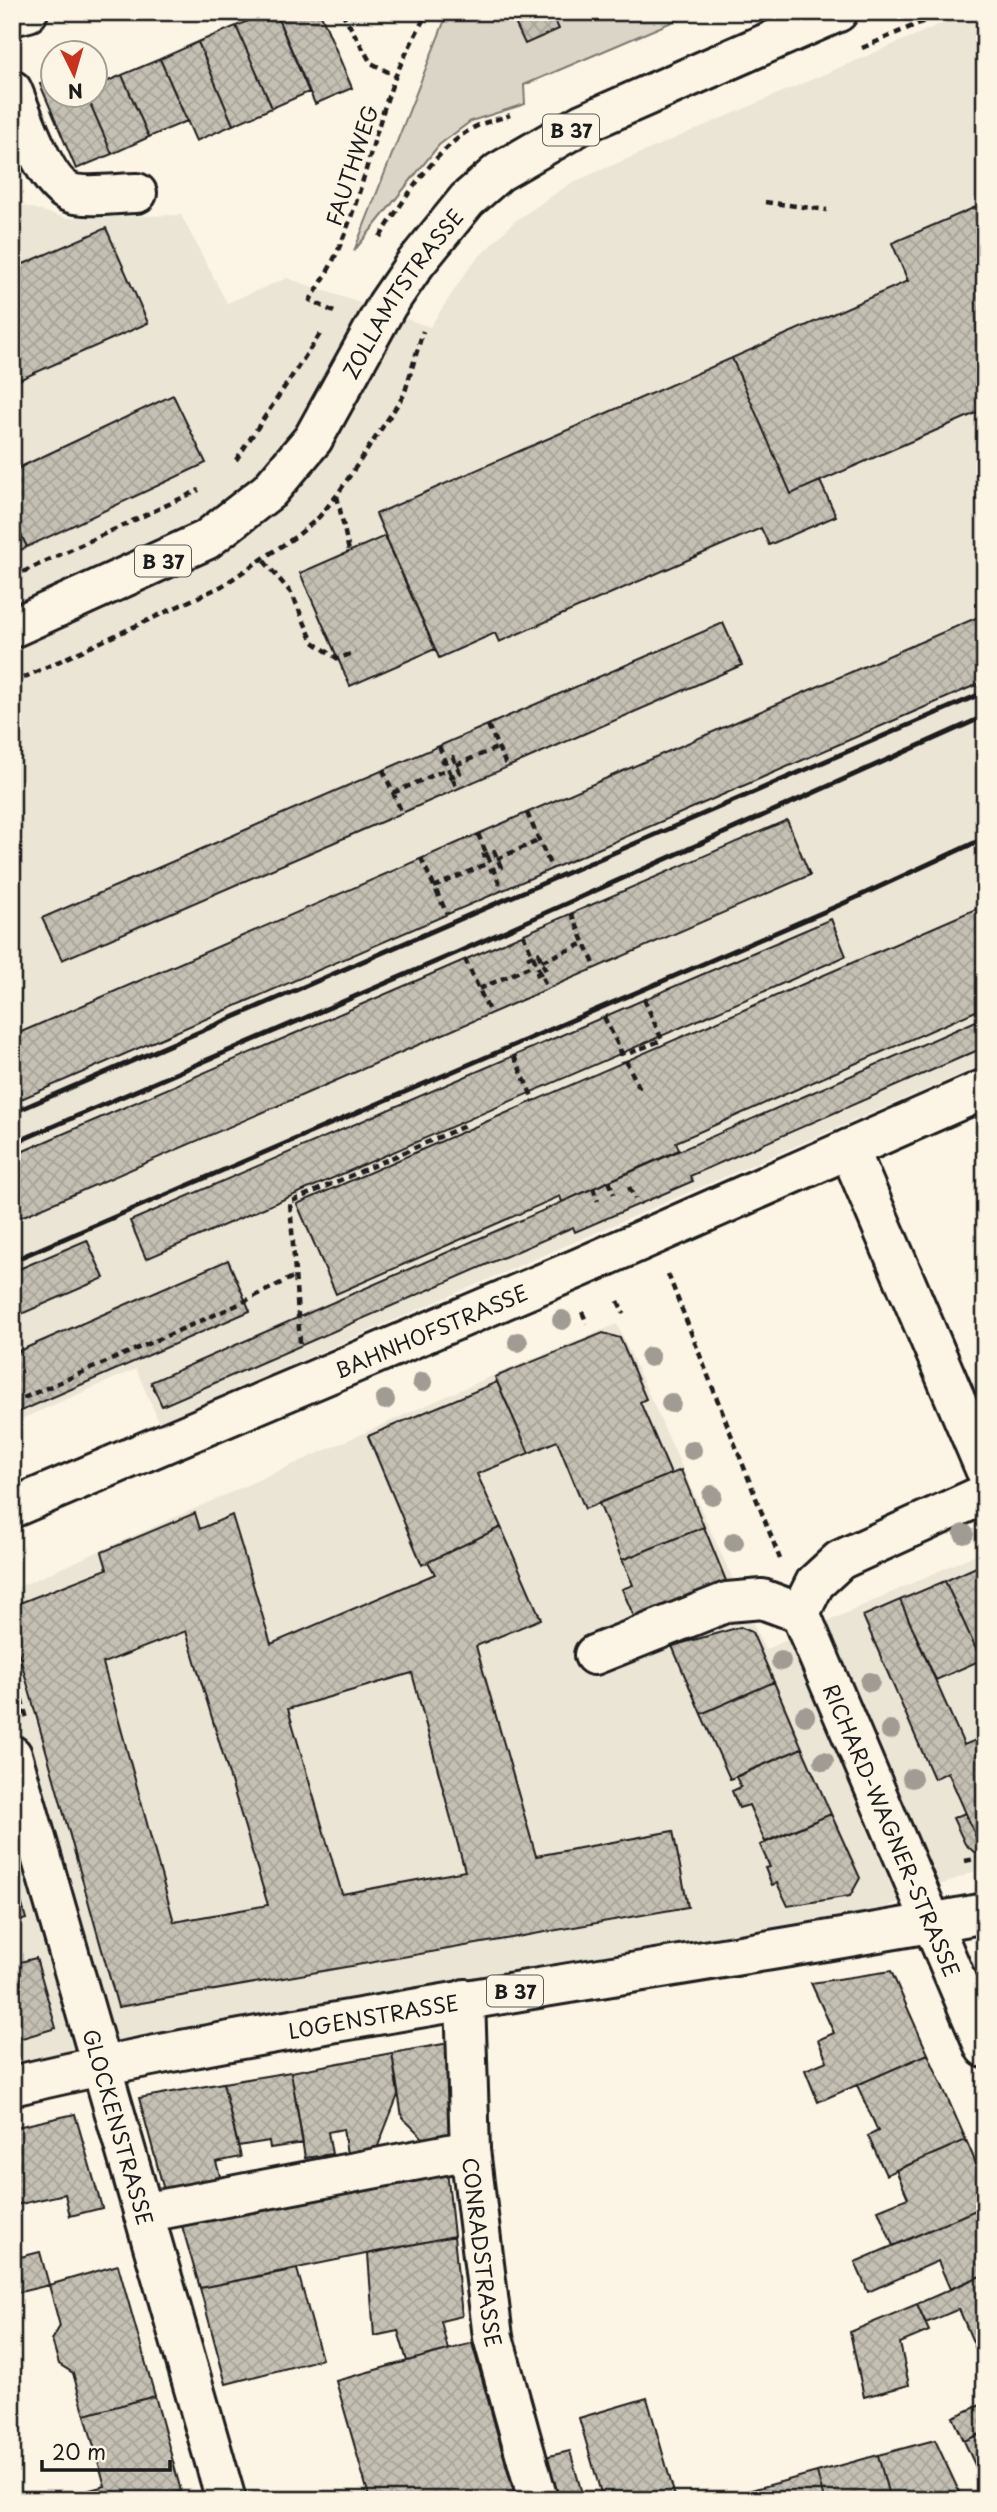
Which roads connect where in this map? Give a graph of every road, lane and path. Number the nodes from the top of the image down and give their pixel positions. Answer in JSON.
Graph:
{"nodes":[{"id":1,"x":29,"y":12,"type":"edge"},
{"id":2,"x":342,"y":12,"type":"edge"},
{"id":3,"x":427,"y":12,"type":"edge"},
{"id":4,"x":838,"y":12,"type":"edge"},
{"id":5,"x":945,"y":12,"type":"edge"},
{"id":6,"x":12,"y":16,"type":"edge"},
{"id":7,"x":859,"y":49,"type":"dead end"},
{"id":8,"x":396,"y":76,"type":"junction"},
{"id":9,"x":12,"y":90,"type":"edge"},
{"id":10,"x":137,"y":193,"type":"dead end"},
{"id":11,"x":765,"y":202,"type":"dead end"},
{"id":12,"x":827,"y":210,"type":"dead end"},
{"id":13,"x":425,"y":322,"type":"dead end"},
{"id":14,"x":228,"y":467,"type":"dead end"},
{"id":15,"x":209,"y":482,"type":"dead end"},
{"id":16,"x":337,"y":495,"type":"junction"},
{"id":17,"x":349,"y":551,"type":"dead end"},
{"id":18,"x":264,"y":561,"type":"junction"},
{"id":19,"x":12,"y":577,"type":"edge"},
{"id":20,"x":12,"y":628,"type":"edge"},
{"id":21,"x":355,"y":652,"type":"dead end"},
{"id":22,"x":12,"y":683,"type":"edge"},
{"id":23,"x":488,"y":725,"type":"dead end"},
{"id":24,"x":439,"y":746,"type":"dead end"},
{"id":25,"x":499,"y":747,"type":"junction"},
{"id":26,"x":441,"y":762,"type":"dead end"},
{"id":27,"x":456,"y":765,"type":"junction"},
{"id":28,"x":507,"y":767,"type":"dead end"},
{"id":29,"x":383,"y":770,"type":"dead end"},
{"id":30,"x":445,"y":771,"type":"dead end"},
{"id":31,"x":448,"y":778,"type":"dead end"},
{"id":32,"x":457,"y":789,"type":"dead end"},
{"id":33,"x":393,"y":793,"type":"junction"},
{"id":34,"x":402,"y":813,"type":"dead end"},
{"id":35,"x":527,"y":813,"type":"dead end"},
{"id":36,"x":478,"y":834,"type":"dead end"},
{"id":37,"x":540,"y":840,"type":"junction"},
{"id":38,"x":482,"y":856,"type":"dead end"},
{"id":39,"x":421,"y":858,"type":"dead end"},
{"id":40,"x":497,"y":859,"type":"junction"},
{"id":41,"x":486,"y":864,"type":"dead end"},
{"id":42,"x":552,"y":869,"type":"dead end"},
{"id":43,"x":489,"y":872,"type":"dead end"},
{"id":44,"x":434,"y":887,"type":"junction"},
{"id":45,"x":502,"y":890,"type":"dead end"},
{"id":46,"x":571,"y":913,"type":"dead end"},
{"id":47,"x":447,"y":914,"type":"dead end"},
{"id":48,"x":523,"y":934,"type":"dead end"},
{"id":49,"x":585,"y":943,"type":"junction"},
{"id":50,"x":527,"y":958,"type":"dead end"},
{"id":51,"x":465,"y":959,"type":"dead end"},
{"id":52,"x":542,"y":961,"type":"junction"},
{"id":53,"x":531,"y":966,"type":"dead end"},
{"id":54,"x":596,"y":968,"type":"dead end"},
{"id":55,"x":534,"y":975,"type":"dead end"},
{"id":56,"x":547,"y":988,"type":"dead end"},
{"id":57,"x":479,"y":989,"type":"junction"},
{"id":58,"x":644,"y":999,"type":"dead end"},
{"id":59,"x":489,"y":1013,"type":"dead end"},
{"id":60,"x":604,"y":1017,"type":"dead end"},
{"id":61,"x":619,"y":1049,"type":"junction"},
{"id":62,"x":630,"y":1053,"type":"dead end"},
{"id":63,"x":514,"y":1056,"type":"dead end"},
{"id":64,"x":622,"y":1062,"type":"dead end"},
{"id":65,"x":634,"y":1089,"type":"dead end"},
{"id":66,"x":984,"y":1092,"type":"edge"},
{"id":67,"x":534,"y":1101,"type":"dead end"},
{"id":68,"x":467,"y":1125,"type":"dead end"},
{"id":69,"x":849,"y":1149,"type":"junction"},
{"id":70,"x":609,"y":1181,"type":"dead end"},
{"id":71,"x":629,"y":1187,"type":"dead end"},
{"id":72,"x":593,"y":1188,"type":"dead end"},
{"id":73,"x":614,"y":1194,"type":"dead end"},
{"id":74,"x":598,"y":1201,"type":"dead end"},
{"id":75,"x":652,"y":1236,"type":"junction"},
{"id":76,"x":295,"y":1276,"type":"junction"},
{"id":77,"x":618,"y":1301,"type":"dead end"},
{"id":78,"x":582,"y":1312,"type":"dead end"},
{"id":79,"x":624,"y":1314,"type":"dead end"},
{"id":80,"x":587,"y":1323,"type":"dead end"},
{"id":81,"x":303,"y":1386,"type":"junction"},
{"id":82,"x":12,"y":1403,"type":"edge"},
{"id":83,"x":985,"y":1469,"type":"edge"},
{"id":84,"x":985,"y":1494,"type":"edge"},
{"id":85,"x":12,"y":1508,"type":"edge"},
{"id":86,"x":780,"y":1560,"type":"dead end"},
{"id":87,"x":800,"y":1613,"type":"junction"},
{"id":88,"x":594,"y":1655,"type":"dead end"},
{"id":89,"x":12,"y":1755,"type":"edge"},
{"id":90,"x":985,"y":1857,"type":"edge"},
{"id":91,"x":965,"y":1861,"type":"dead end"},
{"id":92,"x":985,"y":1913,"type":"edge"},
{"id":93,"x":931,"y":1923,"type":"junction"},
{"id":94,"x":465,"y":1999,"type":"junction"},
{"id":95,"x":985,"y":2048,"type":"edge"},
{"id":96,"x":100,"y":2065,"type":"junction"},
{"id":97,"x":12,"y":2086,"type":"edge"},
{"id":98,"x":470,"y":2150,"type":"junction"},
{"id":99,"x":144,"y":2213,"type":"junction"},
{"id":100,"x":226,"y":2500,"type":"edge"},
{"id":101,"x":538,"y":2500,"type":"edge"}],
"edges":[{"from":1,"to":6,"type":"street"},
{"from":2,"to":8,"type":"path"},
{"from":3,"to":8,"type":"path","name":"FAUTHWEG"},
{"from":4,"to":20,"type":"street","name":"ZOLLAMTSTRASSE","number":"B 37"},
{"from":5,"to":7,"type":"path"},
{"from":8,"to":14,"type":"path","name":"FAUTHWEG"},
{"from":9,"to":10,"type":"street"},
{"from":11,"to":12,"type":"path"},
{"from":13,"to":16,"type":"path"},
{"from":15,"to":19,"type":"path"},
{"from":16,"to":17,"type":"path"},
{"from":16,"to":18,"type":"path"},
{"from":18,"to":21,"type":"path"},
{"from":18,"to":22,"type":"path"},
{"from":23,"to":25,"type":"path"},
{"from":24,"to":32,"type":"path"},
{"from":25,"to":27,"type":"path"},
{"from":25,"to":28,"type":"path"},
{"from":26,"to":27,"type":"path"},
{"from":27,"to":31,"type":"path"},
{"from":29,"to":33,"type":"path"},
{"from":30,"to":33,"type":"path"},
{"from":33,"to":34,"type":"path"},
{"from":35,"to":37,"type":"path"},
{"from":36,"to":45,"type":"path"},
{"from":37,"to":40,"type":"path"},
{"from":37,"to":42,"type":"path"},
{"from":38,"to":40,"type":"path"},
{"from":39,"to":44,"type":"path"},
{"from":40,"to":43,"type":"path"},
{"from":41,"to":44,"type":"path"},
{"from":44,"to":47,"type":"path"},
{"from":46,"to":49,"type":"path"},
{"from":48,"to":56,"type":"path"},
{"from":49,"to":52,"type":"path"},
{"from":49,"to":54,"type":"path"},
{"from":50,"to":52,"type":"path"},
{"from":51,"to":57,"type":"path"},
{"from":52,"to":55,"type":"path"},
{"from":53,"to":57,"type":"path"},
{"from":57,"to":59,"type":"path"},
{"from":58,"to":62,"type":"path"},
{"from":60,"to":61,"type":"path"},
{"from":61,"to":64,"type":"path"},
{"from":61,"to":65,"type":"path"},
{"from":63,"to":67,"type":"path"},
{"from":66,"to":69,"type":"street","name":"BAHNHOFSTRASSE"},
{"from":68,"to":76,"type":"path"},
{"from":69,"to":75,"type":"street","name":"BAHNHOFSTRASSE"},
{"from":69,"to":83,"type":"street"},
{"from":70,"to":73,"type":"path"},
{"from":71,"to":75,"type":"path"},
{"from":72,"to":74,"type":"path"},
{"from":75,"to":81,"type":"street","name":"BAHNHOFSTRASSE"},
{"from":75,"to":86,"type":"path"},
{"from":76,"to":81,"type":"path"},
{"from":76,"to":82,"type":"path"},
{"from":77,"to":79,"type":"path"},
{"from":78,"to":80,"type":"path"},
{"from":81,"to":85,"type":"street","name":"BAHNHOFSTRASSE"},
{"from":84,"to":87,"type":"street"},
{"from":87,"to":88,"type":"street"},
{"from":87,"to":93,"type":"street","name":"RICHARD-WAGNER-STRASSE"},
{"from":89,"to":96,"type":"street","name":"GLOCKENSTRASSE"},
{"from":90,"to":91,"type":"path"},
{"from":92,"to":93,"type":"street","name":"LOGENSTRASSE","number":"B 37"},
{"from":93,"to":94,"type":"street","name":"LOGENSTRASSE","number":"B 37"},
{"from":93,"to":95,"type":"street","name":"RICHARD-WAGNER-STRASSE"},
{"from":94,"to":96,"type":"street","name":"LOGENSTRASSE","number":"B 37"},
{"from":94,"to":98,"type":"street","name":"CONRADSTRASSE"},
{"from":96,"to":97,"type":"street","name":"LOGENSTRASSE","number":"B 37"},
{"from":96,"to":99,"type":"street","name":"GLOCKENSTRASSE"},
{"from":98,"to":99,"type":"street"},
{"from":98,"to":101,"type":"street","name":"CONRADSTRASSE"},
{"from":99,"to":100,"type":"street","name":"GLOCKENSTRASSE"}]}
